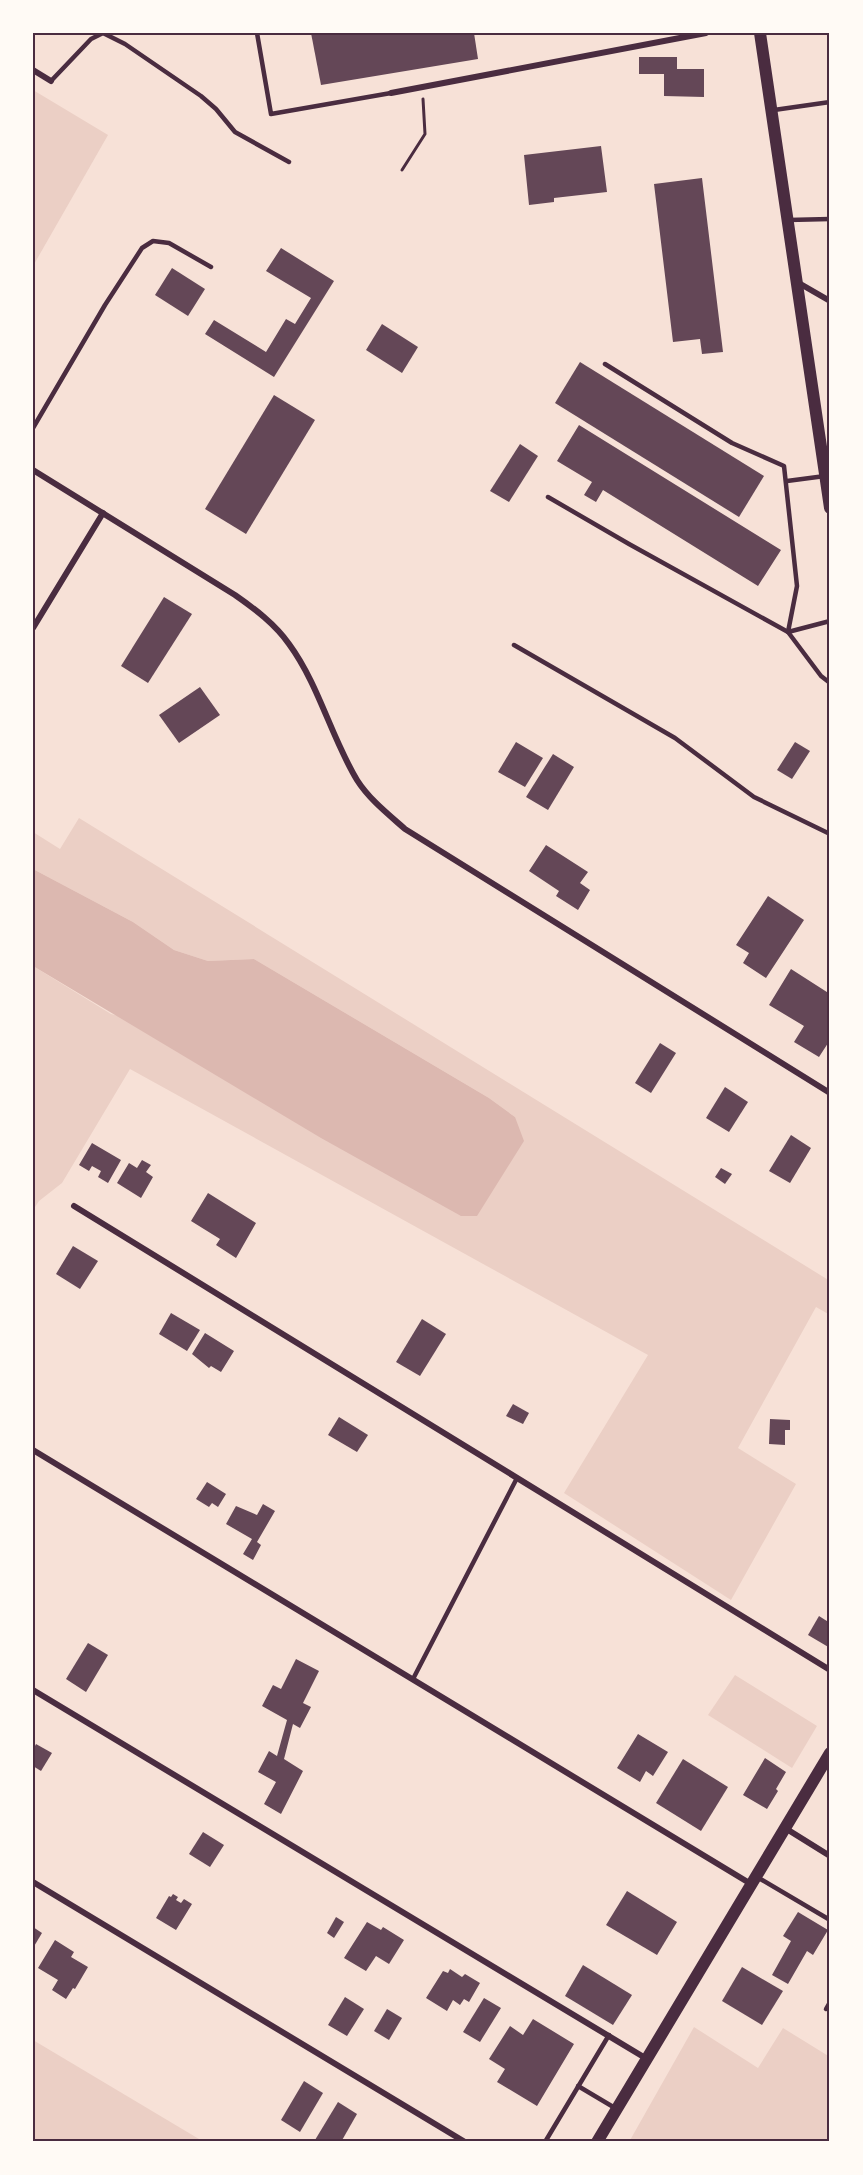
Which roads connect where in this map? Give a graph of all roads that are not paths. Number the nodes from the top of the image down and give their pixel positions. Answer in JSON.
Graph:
{"nodes":[{"id":1,"x":257,"y":33,"type":"edge"},
{"id":2,"x":706,"y":33,"type":"edge"},
{"id":3,"x":760,"y":33,"type":"edge"},
{"id":4,"x":33,"y":70,"type":"edge"},
{"id":5,"x":51,"y":81,"type":"joint"},
{"id":6,"x":391,"y":93,"type":"joint"},
{"id":7,"x":830,"y":102,"type":"edge"},
{"id":8,"x":771,"y":110,"type":"junction"},
{"id":9,"x":289,"y":162,"type":"dead end"},
{"id":10,"x":830,"y":219,"type":"edge"},
{"id":11,"x":788,"y":220,"type":"junction"},
{"id":12,"x":211,"y":267,"type":"dead end"},
{"id":13,"x":796,"y":282,"type":"junction"},
{"id":14,"x":830,"y":301,"type":"edge"},
{"id":15,"x":605,"y":364,"type":"dead end"},
{"id":16,"x":33,"y":428,"type":"edge"},
{"id":17,"x":33,"y":470,"type":"edge"},
{"id":18,"x":825,"y":476,"type":"junction"},
{"id":19,"x":787,"y":482,"type":"junction"},
{"id":20,"x":548,"y":497,"type":"dead end"},
{"id":21,"x":830,"y":508,"type":"edge"},
{"id":22,"x":103,"y":513,"type":"junction"},
{"id":23,"x":830,"y":621,"type":"edge"},
{"id":24,"x":33,"y":628,"type":"edge"},
{"id":25,"x":788,"y":632,"type":"junction"},
{"id":26,"x":514,"y":645,"type":"dead end"},
{"id":27,"x":830,"y":683,"type":"edge"},
{"id":28,"x":830,"y":834,"type":"edge"},
{"id":29,"x":830,"y":1093,"type":"edge"},
{"id":30,"x":74,"y":1206,"type":"dead end"},
{"id":31,"x":33,"y":1450,"type":"edge"},
{"id":32,"x":517,"y":1478,"type":"junction"},
{"id":33,"x":830,"y":1670,"type":"edge"},
{"id":34,"x":413,"y":1680,"type":"junction"},
{"id":35,"x":33,"y":1690,"type":"edge"},
{"id":36,"x":830,"y":1753,"type":"edge"},
{"id":37,"x":785,"y":1828,"type":"junction"},
{"id":38,"x":830,"y":1856,"type":"edge"},
{"id":39,"x":754,"y":1881,"type":"junction"},
{"id":40,"x":33,"y":1882,"type":"edge"},
{"id":41,"x":830,"y":1920,"type":"edge"},
{"id":42,"x":830,"y":2002,"type":"edge"},
{"id":43,"x":826,"y":2009,"type":"dead end"},
{"id":44,"x":609,"y":2035,"type":"junction"},
{"id":45,"x":648,"y":2059,"type":"junction"},
{"id":46,"x":578,"y":2086,"type":"junction"},
{"id":47,"x":617,"y":2109,"type":"junction"},
{"id":48,"x":465,"y":2142,"type":"edge"},
{"id":49,"x":546,"y":2142,"type":"edge"},
{"id":50,"x":597,"y":2142,"type":"edge"}],
"edges":[{"from":1,"to":6,"type":"lane"},
{"from":2,"to":6,"type":"street"},
{"from":3,"to":8,"type":"main road"},
{"from":4,"to":5,"type":"street"},
{"from":5,"to":9,"type":"lane"},
{"from":7,"to":8,"type":"lane"},
{"from":8,"to":11,"type":"main road"},
{"from":10,"to":11,"type":"lane"},
{"from":11,"to":13,"type":"main road"},
{"from":12,"to":16,"type":"lane"},
{"from":13,"to":14,"type":"street"},
{"from":13,"to":18,"type":"main road"},
{"from":15,"to":19,"type":"lane"},
{"from":17,"to":22,"type":"street"},
{"from":18,"to":19,"type":"lane"},
{"from":18,"to":21,"type":"main road"},
{"from":19,"to":25,"type":"lane"},
{"from":20,"to":25,"type":"lane"},
{"from":22,"to":24,"type":"street"},
{"from":22,"to":29,"type":"street"},
{"from":23,"to":25,"type":"lane"},
{"from":25,"to":27,"type":"lane"},
{"from":26,"to":28,"type":"lane"},
{"from":30,"to":32,"type":"street"},
{"from":31,"to":34,"type":"street"},
{"from":32,"to":33,"type":"street"},
{"from":32,"to":34,"type":"lane"},
{"from":34,"to":39,"type":"street"},
{"from":35,"to":44,"type":"street"},
{"from":36,"to":37,"type":"main road"},
{"from":37,"to":38,"type":"street"},
{"from":37,"to":39,"type":"main road"},
{"from":39,"to":41,"type":"lane"},
{"from":39,"to":45,"type":"main road"},
{"from":40,"to":48,"type":"street"},
{"from":42,"to":43,"type":"lane"},
{"from":44,"to":45,"type":"street"},
{"from":44,"to":46,"type":"lane"},
{"from":45,"to":47,"type":"main road"},
{"from":46,"to":47,"type":"lane"},
{"from":46,"to":49,"type":"lane"},
{"from":47,"to":50,"type":"main road"}]}
